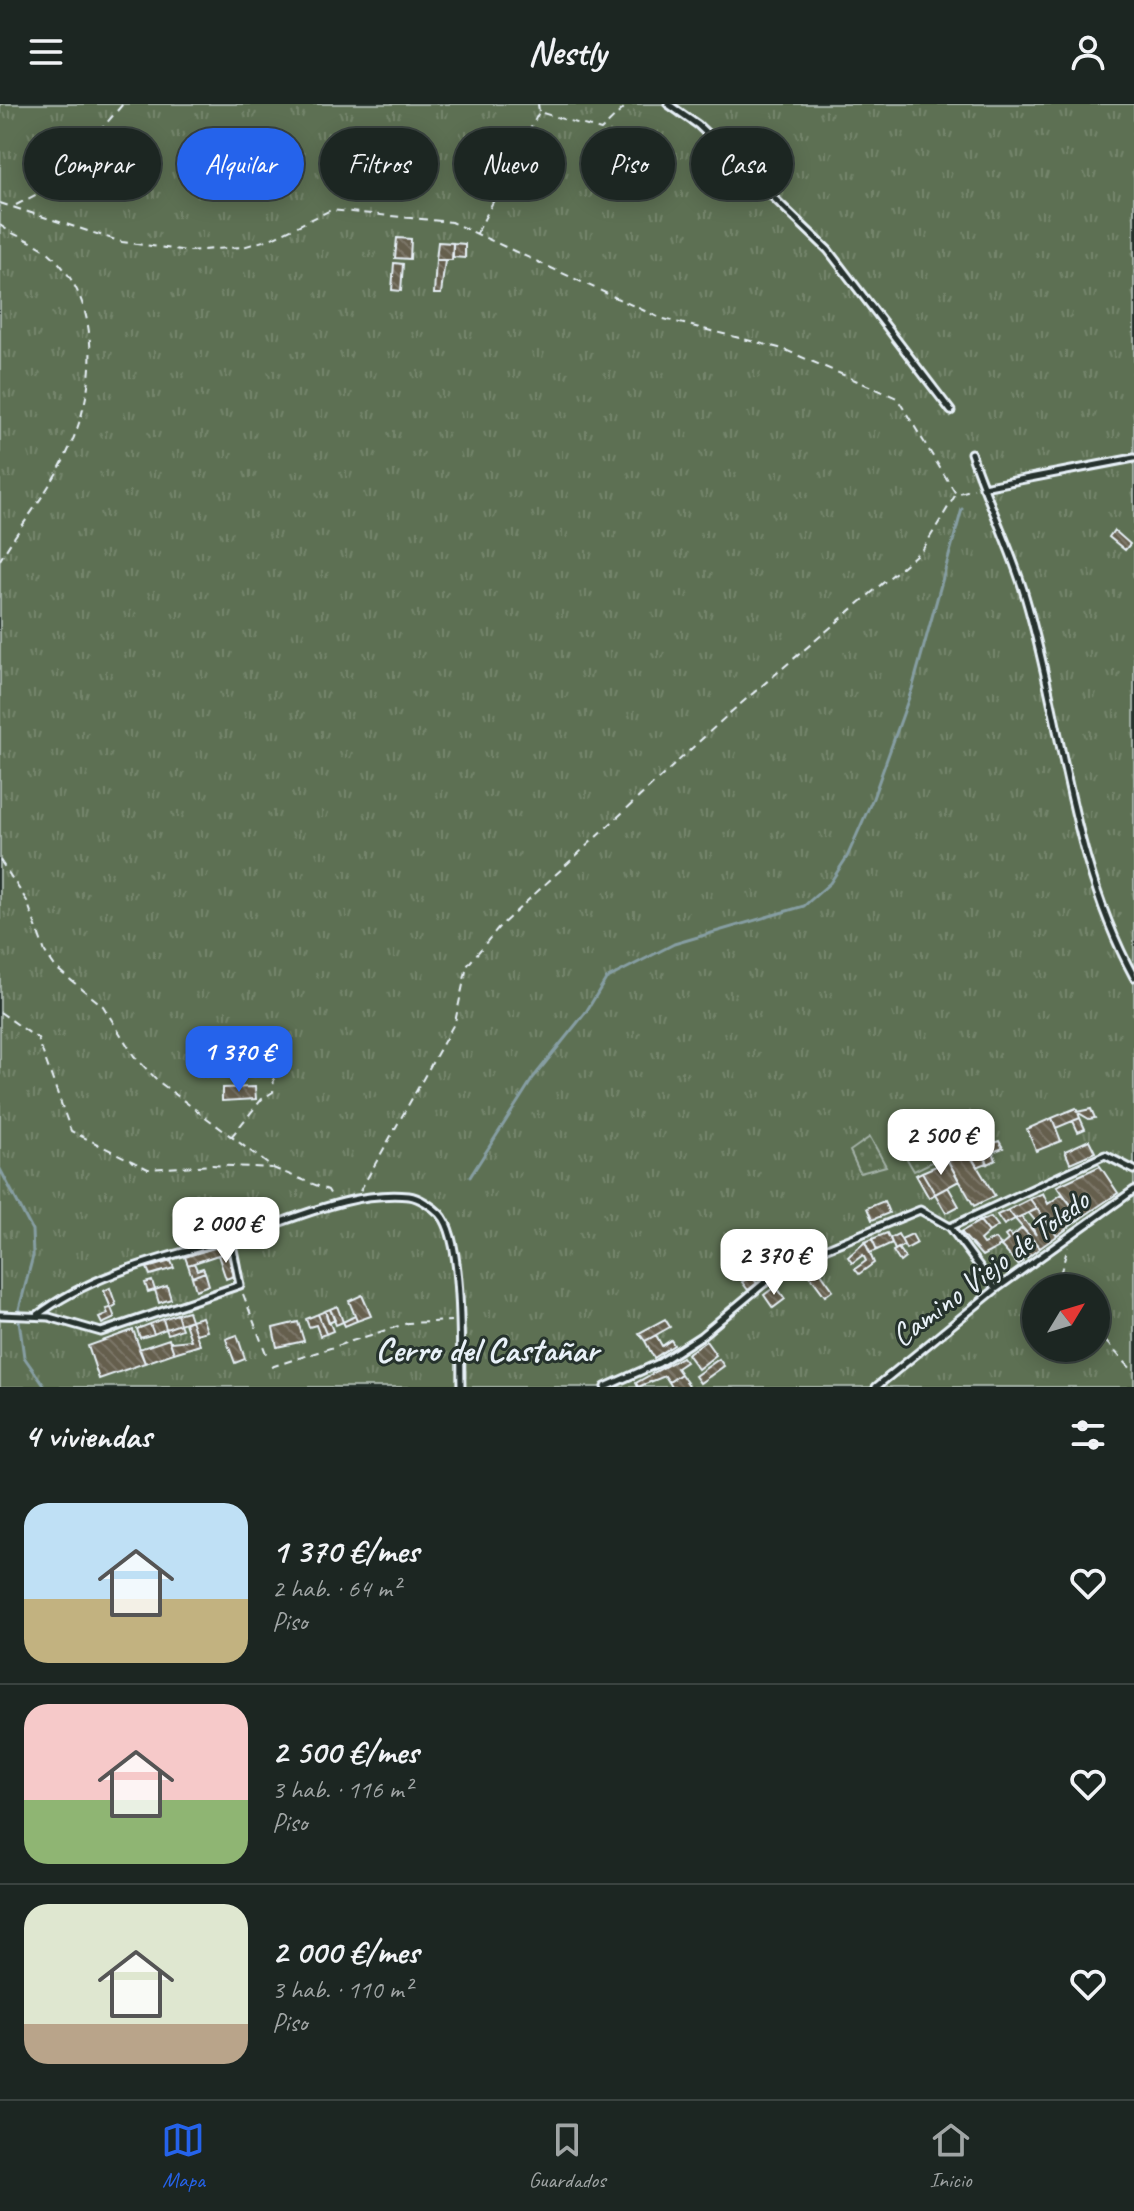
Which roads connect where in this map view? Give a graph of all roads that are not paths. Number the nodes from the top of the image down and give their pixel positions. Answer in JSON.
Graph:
{"nodes":[{"id":1,"x":668,"y":104,"type":"edge"},
{"id":2,"x":951,"y":411,"type":"dead end"},
{"id":3,"x":971,"y":453,"type":"dead end"},
{"id":4,"x":1134,"y":458,"type":"edge"},
{"id":5,"x":983,"y":487,"type":"junction"},
{"id":6,"x":1134,"y":977,"type":"edge"},
{"id":7,"x":1134,"y":1170,"type":"edge"},
{"id":8,"x":1134,"y":1190,"type":"edge"},
{"id":9,"x":950,"y":1227,"type":"junction"},
{"id":10,"x":231,"y":1239,"type":"junction"},
{"id":11,"x":996,"y":1289,"type":"junction"},
{"id":12,"x":3,"y":1316,"type":"edge"},
{"id":13,"x":34,"y":1316,"type":"junction"},
{"id":14,"x":461,"y":1387,"type":"edge"},
{"id":15,"x":605,"y":1387,"type":"edge"},
{"id":16,"x":876,"y":1387,"type":"edge"}],
"edges":[{"from":1,"to":2,"type":"lane"},
{"from":3,"to":5,"type":"lane"},
{"from":4,"to":5,"type":"lane"},
{"from":5,"to":6,"type":"lane"},
{"from":7,"to":9,"type":"lane"},
{"from":8,"to":11,"type":"lane","name":"Camino Viejo de Toledo"},
{"from":9,"to":11,"type":"lane"},
{"from":9,"to":15,"type":"lane"},
{"from":10,"to":13,"type":"lane"},
{"from":10,"to":13,"type":"lane"},
{"from":10,"to":14,"type":"lane"},
{"from":11,"to":16,"type":"lane","name":"Camino Viejo de Toledo"},
{"from":12,"to":13,"type":"lane"}]}
